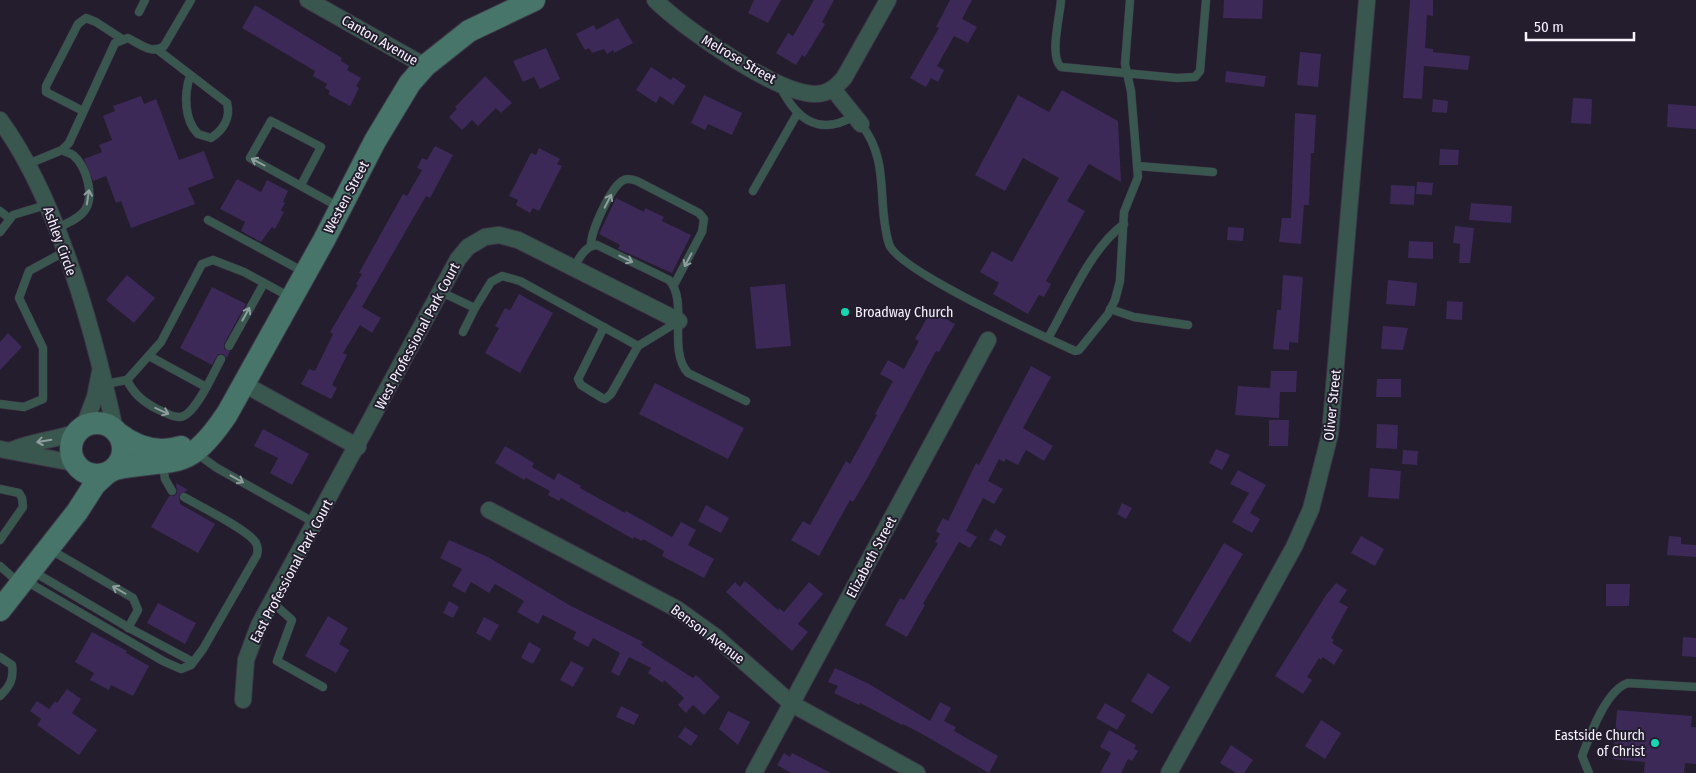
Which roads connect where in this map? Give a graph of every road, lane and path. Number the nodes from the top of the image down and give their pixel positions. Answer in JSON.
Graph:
{"nodes":[{"id":1,"x":145,"y":0,"type":"edge"},
{"id":2,"x":191,"y":0,"type":"edge"},
{"id":3,"x":308,"y":0,"type":"edge"},
{"id":4,"x":534,"y":0,"type":"edge"},
{"id":5,"x":655,"y":0,"type":"edge"},
{"id":6,"x":888,"y":0,"type":"edge"},
{"id":7,"x":1062,"y":0,"type":"edge"},
{"id":8,"x":1130,"y":0,"type":"edge"},
{"id":9,"x":1206,"y":0,"type":"edge"},
{"id":10,"x":1367,"y":0,"type":"edge"},
{"id":11,"x":139,"y":12,"type":"dead end"},
{"id":12,"x":122,"y":39,"type":"junction"},
{"id":13,"x":158,"y":50,"type":"junction"},
{"id":14,"x":425,"y":66,"type":"junction"},
{"id":15,"x":1128,"y":75,"type":"junction"},
{"id":16,"x":190,"y":76,"type":"junction"},
{"id":17,"x":778,"y":82,"type":"junction"},
{"id":18,"x":833,"y":89,"type":"junction"},
{"id":19,"x":83,"y":111,"type":"junction"},
{"id":20,"x":797,"y":114,"type":"junction"},
{"id":21,"x":0,"y":120,"type":"edge"},
{"id":22,"x":858,"y":120,"type":"junction"},
{"id":23,"x":62,"y":150,"type":"junction"},
{"id":24,"x":28,"y":164,"type":"junction"},
{"id":25,"x":1137,"y":166,"type":"junction"},
{"id":26,"x":1213,"y":172,"type":"dead end"},
{"id":27,"x":301,"y":185,"type":"junction"},
{"id":28,"x":753,"y":191,"type":"dead end"},
{"id":29,"x":46,"y":205,"type":"junction"},
{"id":30,"x":341,"y":208,"type":"junction"},
{"id":31,"x":0,"y":211,"type":"edge"},
{"id":32,"x":10,"y":219,"type":"junction"},
{"id":33,"x":208,"y":220,"type":"dead end"},
{"id":34,"x":1124,"y":224,"type":"junction"},
{"id":35,"x":56,"y":229,"type":"junction"},
{"id":36,"x":0,"y":232,"type":"edge"},
{"id":37,"x":591,"y":246,"type":"junction"},
{"id":38,"x":64,"y":252,"type":"junction"},
{"id":39,"x":574,"y":267,"type":"junction"},
{"id":40,"x":306,"y":273,"type":"junction"},
{"id":41,"x":264,"y":283,"type":"junction"},
{"id":42,"x":674,"y":286,"type":"junction"},
{"id":43,"x":439,"y":291,"type":"junction"},
{"id":44,"x":292,"y":298,"type":"junction"},
{"id":45,"x":475,"y":308,"type":"junction"},
{"id":46,"x":1110,"y":309,"type":"junction"},
{"id":47,"x":679,"y":322,"type":"junction"},
{"id":48,"x":1188,"y":325,"type":"dead end"},
{"id":49,"x":604,"y":327,"type":"junction"},
{"id":50,"x":463,"y":332,"type":"dead end"},
{"id":51,"x":1048,"y":338,"type":"junction"},
{"id":52,"x":988,"y":340,"type":"dead end"},
{"id":53,"x":229,"y":346,"type":"dead end"},
{"id":54,"x":638,"y":346,"type":"junction"},
{"id":55,"x":149,"y":356,"type":"junction"},
{"id":56,"x":221,"y":359,"type":"dead end"},
{"id":57,"x":103,"y":378,"type":"junction"},
{"id":58,"x":127,"y":380,"type":"junction"},
{"id":59,"x":244,"y":384,"type":"junction"},
{"id":60,"x":206,"y":387,"type":"junction"},
{"id":61,"x":746,"y":401,"type":"dead end"},
{"id":62,"x":0,"y":404,"type":"edge"},
{"id":63,"x":80,"y":429,"type":"junction"},
{"id":64,"x":117,"y":432,"type":"junction"},
{"id":65,"x":201,"y":447,"type":"junction"},
{"id":66,"x":358,"y":447,"type":"junction"},
{"id":67,"x":6,"y":449,"type":"edge"},
{"id":68,"x":75,"y":464,"type":"junction"},
{"id":69,"x":163,"y":464,"type":"junction"},
{"id":70,"x":110,"y":472,"type":"junction"},
{"id":71,"x":0,"y":489,"type":"edge"},
{"id":72,"x":172,"y":491,"type":"dead end"},
{"id":73,"x":184,"y":497,"type":"dead end"},
{"id":74,"x":489,"y":510,"type":"dead end"},
{"id":75,"x":315,"y":523,"type":"junction"},
{"id":76,"x":63,"y":530,"type":"junction"},
{"id":77,"x":0,"y":540,"type":"edge"},
{"id":78,"x":48,"y":549,"type":"junction"},
{"id":79,"x":0,"y":566,"type":"edge"},
{"id":80,"x":25,"y":578,"type":"junction"},
{"id":81,"x":272,"y":602,"type":"junction"},
{"id":82,"x":0,"y":610,"type":"edge"},
{"id":83,"x":128,"y":628,"type":"junction"},
{"id":84,"x":0,"y":657,"type":"edge"},
{"id":85,"x":193,"y":662,"type":"junction"},
{"id":86,"x":323,"y":687,"type":"dead end"},
{"id":87,"x":1696,"y":687,"type":"edge"},
{"id":88,"x":0,"y":696,"type":"edge"},
{"id":89,"x":243,"y":700,"type":"dead end"},
{"id":90,"x":792,"y":704,"type":"junction"},
{"id":91,"x":754,"y":773,"type":"edge"},
{"id":92,"x":917,"y":773,"type":"edge"},
{"id":93,"x":1168,"y":773,"type":"edge"},
{"id":94,"x":1589,"y":773,"type":"edge"}],
"edges":[{"from":1,"to":11,"type":"lane"},
{"from":2,"to":13,"type":"lane"},
{"from":3,"to":14,"type":"street","name":"Canton Avenue"},
{"from":4,"to":14,"type":"street","name":"Westen Street"},
{"from":5,"to":17,"type":"street","name":"Melrose Street"},
{"from":6,"to":18,"type":"street"},
{"from":7,"to":15,"type":"lane"},
{"from":8,"to":15,"type":"lane"},
{"from":9,"to":15,"type":"lane"},
{"from":10,"to":93,"type":"street","name":"Oliver Street"},
{"from":12,"to":13,"type":"lane"},
{"from":12,"to":19,"type":"lane"},
{"from":12,"to":19,"type":"lane"},
{"from":13,"to":16,"type":"lane"},
{"from":14,"to":30,"type":"street","name":"Westen Street"},
{"from":15,"to":25,"type":"lane"},
{"from":16,"to":16,"type":"lane"},
{"from":17,"to":18,"type":"street","name":"Melrose Street"},
{"from":17,"to":20,"type":"lane"},
{"from":18,"to":22,"type":"street"},
{"from":19,"to":23,"type":"lane"},
{"from":20,"to":22,"type":"lane"},
{"from":20,"to":28,"type":"lane"},
{"from":21,"to":24,"type":"street","name":"Ashley Circle"},
{"from":22,"to":51,"type":"lane"},
{"from":23,"to":24,"type":"lane"},
{"from":35,"to":23,"type":"lane","one_way":true},
{"from":24,"to":29,"type":"street","name":"Ashley Circle"},
{"from":25,"to":26,"type":"lane"},
{"from":25,"to":34,"type":"lane"},
{"from":27,"to":27,"type":"lane","one_way":true},
{"from":27,"to":30,"type":"lane"},
{"from":29,"to":32,"type":"lane"},
{"from":29,"to":35,"type":"street","name":"Ashley Circle"},
{"from":30,"to":40,"type":"street","name":"Westen Street"},
{"from":31,"to":32,"type":"lane"},
{"from":32,"to":36,"type":"lane"},
{"from":33,"to":40,"type":"lane"},
{"from":34,"to":46,"type":"lane"},
{"from":34,"to":51,"type":"lane"},
{"from":35,"to":38,"type":"street","name":"Ashley Circle"},
{"from":37,"to":39,"type":"lane"},
{"from":37,"to":42,"type":"lane","one_way":true},
{"from":37,"to":42,"type":"lane","one_way":true},
{"from":38,"to":57,"type":"street","name":"Ashley Circle"},
{"from":38,"to":62,"type":"lane"},
{"from":39,"to":43,"type":"street","name":"West Professional Park Court"},
{"from":39,"to":47,"type":"street","name":"West Professional Park Court"},
{"from":40,"to":44,"type":"street","name":"Westen Street"},
{"from":41,"to":44,"type":"lane"},
{"from":53,"to":41,"type":"lane","one_way":true},
{"from":41,"to":55,"type":"lane"},
{"from":42,"to":47,"type":"lane"},
{"from":43,"to":45,"type":"lane"},
{"from":43,"to":66,"type":"street","name":"West Professional Park Court"},
{"from":44,"to":59,"type":"street","name":"Westen Street"},
{"from":45,"to":49,"type":"lane"},
{"from":45,"to":50,"type":"lane"},
{"from":46,"to":48,"type":"lane"},
{"from":46,"to":51,"type":"lane"},
{"from":47,"to":54,"type":"lane"},
{"from":47,"to":61,"type":"lane"},
{"from":49,"to":54,"type":"lane"},
{"from":49,"to":54,"type":"lane"},
{"from":52,"to":90,"type":"street","name":"Elizabeth Street"},
{"from":55,"to":58,"type":"lane"},
{"from":55,"to":60,"type":"lane"},
{"from":56,"to":60,"type":"lane"},
{"from":57,"to":58,"type":"lane"},
{"from":57,"to":63,"type":"street","name":"Ashley Circle"},
{"from":57,"to":64,"type":"street","name":"Ashley Circle"},
{"from":58,"to":60,"type":"lane","one_way":true},
{"from":59,"to":65,"type":"street","name":"Westen Street"},
{"from":59,"to":66,"type":"street"},
{"from":63,"to":64,"type":"street"},
{"from":63,"to":67,"type":"street","one_way":true},
{"from":63,"to":68,"type":"street"},
{"from":64,"to":65,"type":"street"},
{"from":64,"to":70,"type":"street"},
{"from":65,"to":69,"type":"street","name":"Westen Street"},
{"from":65,"to":75,"type":"lane","one_way":true},
{"from":66,"to":75,"type":"street","name":"East Professional Park Court"},
{"from":67,"to":68,"type":"street"},
{"from":68,"to":70,"type":"street"},
{"from":68,"to":76,"type":"street"},
{"from":69,"to":70,"type":"street","name":"Westen Street"},
{"from":69,"to":72,"type":"lane"},
{"from":70,"to":76,"type":"street"},
{"from":71,"to":77,"type":"lane"},
{"from":73,"to":85,"type":"lane"},
{"from":74,"to":90,"type":"street","name":"Benson Avenue"},
{"from":75,"to":81,"type":"street","name":"East Professional Park Court"},
{"from":76,"to":78,"type":"street"},
{"from":78,"to":80,"type":"street"},
{"from":83,"to":78,"type":"lane","one_way":true},
{"from":79,"to":80,"type":"lane"},
{"from":80,"to":82,"type":"street"},
{"from":80,"to":83,"type":"lane"},
{"from":80,"to":85,"type":"lane"},
{"from":81,"to":86,"type":"lane"},
{"from":81,"to":89,"type":"street","name":"East Professional Park Court"},
{"from":83,"to":85,"type":"lane"},
{"from":84,"to":88,"type":"lane"},
{"from":87,"to":94,"type":"lane"},
{"from":90,"to":91,"type":"street","name":"Elizabeth Street"},
{"from":90,"to":92,"type":"street","name":"Benson Avenue"}]}
